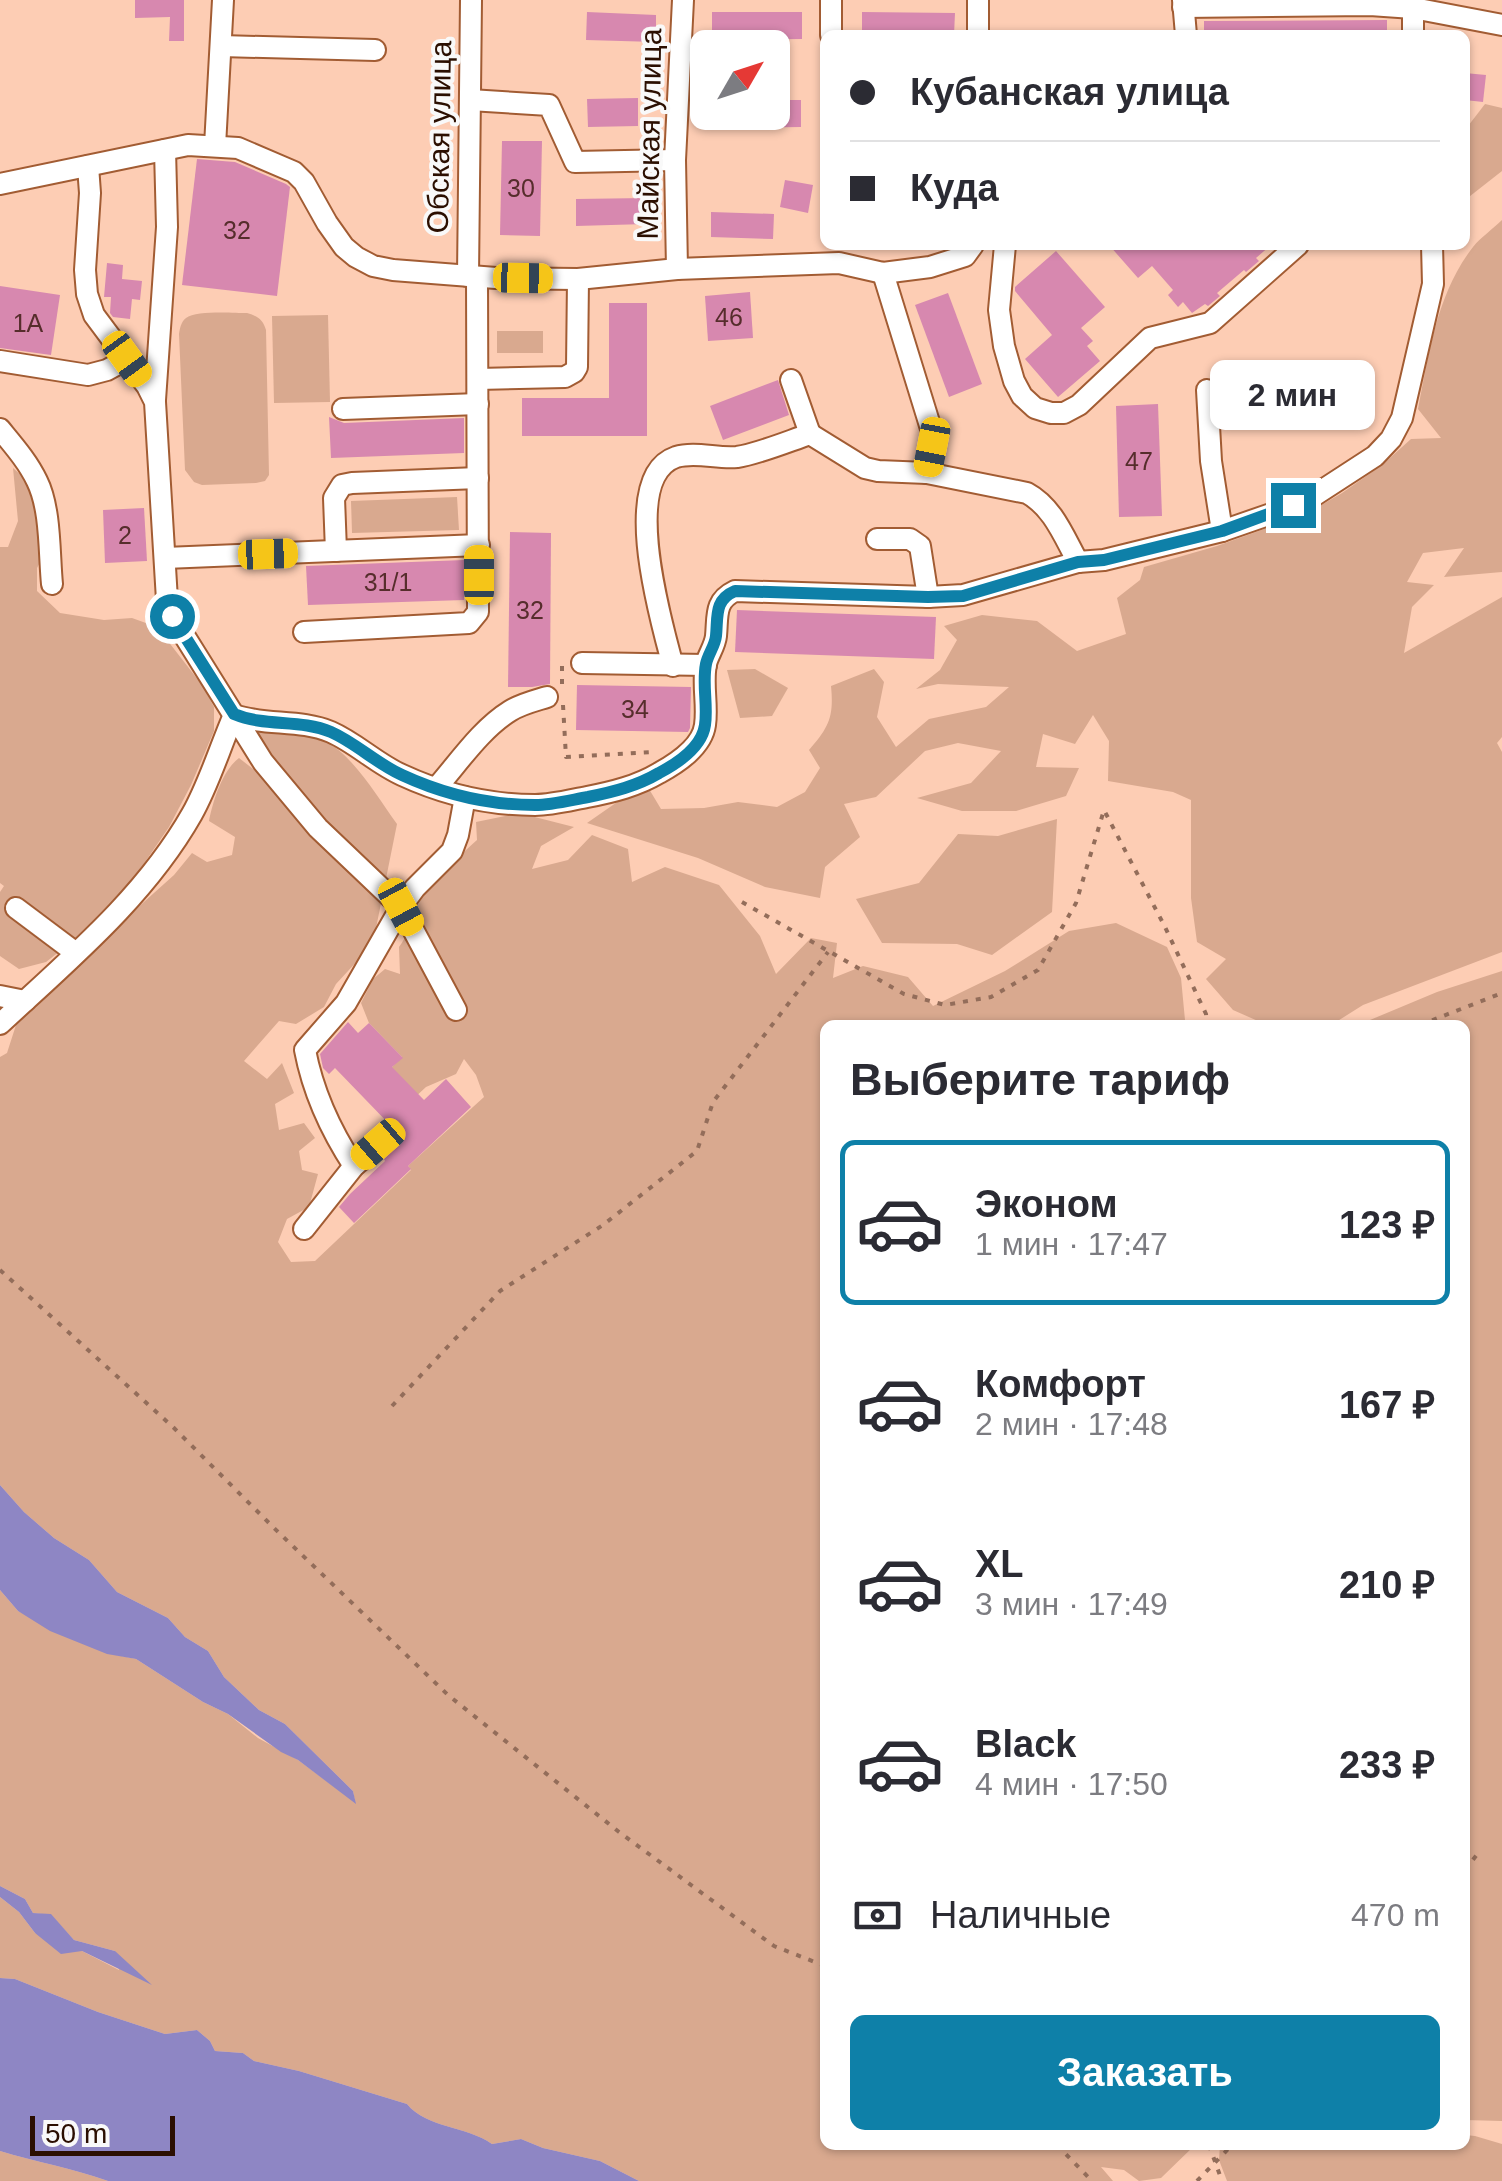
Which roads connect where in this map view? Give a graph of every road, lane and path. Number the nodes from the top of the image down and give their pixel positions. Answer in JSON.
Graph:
{"nodes":[{"id":1,"x":223,"y":0,"type":"edge"},
{"id":2,"x":471,"y":0,"type":"edge"},
{"id":3,"x":683,"y":0,"type":"edge"},
{"id":4,"x":831,"y":0,"type":"edge"},
{"id":5,"x":978,"y":0,"type":"edge"},
{"id":6,"x":1370,"y":2,"type":"edge"},
{"id":7,"x":1183,"y":3,"type":"edge"},
{"id":8,"x":1413,"y":8,"type":"junction"},
{"id":9,"x":1502,"y":25,"type":"edge"},
{"id":10,"x":831,"y":30,"type":"edge"},
{"id":11,"x":978,"y":30,"type":"edge"},
{"id":12,"x":1186,"y":30,"type":"edge"},
{"id":13,"x":1413,"y":30,"type":"edge"},
{"id":14,"x":221,"y":46,"type":"junction"},
{"id":15,"x":375,"y":50,"type":"dead end"},
{"id":16,"x":470,"y":100,"type":"junction"},
{"id":17,"x":216,"y":146,"type":"junction"},
{"id":18,"x":165,"y":150,"type":"junction"},
{"id":19,"x":675,"y":160,"type":"junction"},
{"id":20,"x":88,"y":166,"type":"junction"},
{"id":21,"x":0,"y":184,"type":"edge"},
{"id":22,"x":969,"y":250,"type":"edge"},
{"id":23,"x":1005,"y":250,"type":"edge"},
{"id":24,"x":1292,"y":250,"type":"edge"},
{"id":25,"x":1432,"y":250,"type":"edge"},
{"id":26,"x":838,"y":254,"type":"edge"},
{"id":27,"x":678,"y":269,"type":"junction"},
{"id":28,"x":883,"y":273,"type":"junction"},
{"id":29,"x":472,"y":276,"type":"junction"},
{"id":30,"x":578,"y":279,"type":"junction"},
{"id":31,"x":127,"y":359,"type":"junction"},
{"id":32,"x":0,"y":362,"type":"edge"},
{"id":33,"x":478,"y":379,"type":"junction"},
{"id":34,"x":791,"y":380,"type":"dead end"},
{"id":35,"x":1207,"y":390,"type":"dead end"},
{"id":36,"x":155,"y":402,"type":"junction"},
{"id":37,"x":478,"y":404,"type":"junction"},
{"id":38,"x":342,"y":409,"type":"dead end"},
{"id":39,"x":0,"y":429,"type":"edge"},
{"id":40,"x":810,"y":434,"type":"junction"},
{"id":41,"x":927,"y":472,"type":"junction"},
{"id":42,"x":478,"y":478,"type":"junction"},
{"id":43,"x":1222,"y":531,"type":"junction"},
{"id":44,"x":877,"y":539,"type":"dead end"},
{"id":45,"x":479,"y":545,"type":"junction"},
{"id":46,"x":336,"y":551,"type":"junction"},
{"id":47,"x":164,"y":558,"type":"junction"},
{"id":48,"x":1078,"y":562,"type":"junction"},
{"id":49,"x":52,"y":584,"type":"dead end"},
{"id":50,"x":928,"y":597,"type":"junction"},
{"id":51,"x":304,"y":632,"type":"dead end"},
{"id":52,"x":582,"y":663,"type":"joint"},
{"id":53,"x":706,"y":665,"type":"junction"},
{"id":54,"x":672,"y":666,"type":"junction"},
{"id":55,"x":558,"y":694,"type":"junction"},
{"id":56,"x":234,"y":714,"type":"junction"},
{"id":57,"x":655,"y":752,"type":"dead end"},
{"id":58,"x":437,"y":788,"type":"junction"},
{"id":59,"x":465,"y":797,"type":"junction"},
{"id":60,"x":742,"y":902,"type":"dead end"},
{"id":61,"x":401,"y":907,"type":"junction"},
{"id":62,"x":16,"y":908,"type":"dead end"},
{"id":63,"x":76,"y":952,"type":"junction"},
{"id":64,"x":828,"y":952,"type":"junction"},
{"id":65,"x":1502,"y":993,"type":"edge"},
{"id":66,"x":0,"y":996,"type":"edge"},
{"id":67,"x":25,"y":1001,"type":"junction"},
{"id":68,"x":456,"y":1010,"type":"dead end"},
{"id":69,"x":1207,"y":1020,"type":"edge"},
{"id":70,"x":1433,"y":1020,"type":"edge"},
{"id":71,"x":0,"y":1024,"type":"edge"},
{"id":72,"x":378,"y":1144,"type":"dead end"},
{"id":73,"x":354,"y":1166,"type":"junction"},
{"id":74,"x":304,"y":1228,"type":"dead end"},
{"id":75,"x":0,"y":1270,"type":"edge"},
{"id":76,"x":392,"y":1406,"type":"dead end"},
{"id":77,"x":1479,"y":1852,"type":"dead end"},
{"id":78,"x":1470,"y":1864,"type":"edge"},
{"id":79,"x":820,"y":1964,"type":"edge"},
{"id":80,"x":1062,"y":2150,"type":"edge"},
{"id":81,"x":1211,"y":2150,"type":"edge"},
{"id":82,"x":1228,"y":2150,"type":"edge"},
{"id":83,"x":1215,"y":2164,"type":"junction"},
{"id":84,"x":1092,"y":2181,"type":"edge"},
{"id":85,"x":1197,"y":2181,"type":"edge"},
{"id":86,"x":1222,"y":2181,"type":"edge"}],
"edges":[{"from":1,"to":14,"type":"street"},
{"from":2,"to":16,"type":"street","name":"Обская улица"},
{"from":3,"to":19,"type":"street","name":"Майская улица"},
{"from":4,"to":10,"type":"street"},
{"from":5,"to":11,"type":"street"},
{"from":6,"to":7,"type":"street"},
{"from":6,"to":8,"type":"street"},
{"from":7,"to":12,"type":"street"},
{"from":8,"to":9,"type":"street"},
{"from":8,"to":13,"type":"street"},
{"from":14,"to":15,"type":"street"},
{"from":14,"to":17,"type":"street"},
{"from":16,"to":19,"type":"street"},
{"from":16,"to":29,"type":"street","name":"Обская улица"},
{"from":17,"to":18,"type":"street"},
{"from":17,"to":29,"type":"street"},
{"from":18,"to":20,"type":"street"},
{"from":18,"to":36,"type":"street"},
{"from":19,"to":27,"type":"street","name":"Майская улица"},
{"from":20,"to":21,"type":"street"},
{"from":20,"to":31,"type":"street"},
{"from":22,"to":28,"type":"street"},
{"from":23,"to":24,"type":"street"},
{"from":25,"to":43,"type":"street"},
{"from":26,"to":27,"type":"street"},
{"from":26,"to":28,"type":"street"},
{"from":27,"to":30,"type":"street"},
{"from":28,"to":41,"type":"street"},
{"from":29,"to":30,"type":"street"},
{"from":29,"to":33,"type":"street","name":"Обская улица"},
{"from":30,"to":33,"type":"street"},
{"from":31,"to":32,"type":"street"},
{"from":31,"to":36,"type":"street"},
{"from":33,"to":37,"type":"street","name":"Обская улица"},
{"from":34,"to":40,"type":"street"},
{"from":35,"to":43,"type":"street"},
{"from":36,"to":47,"type":"street"},
{"from":37,"to":38,"type":"street"},
{"from":37,"to":42,"type":"street","name":"Обская улица"},
{"from":39,"to":49,"type":"street"},
{"from":40,"to":41,"type":"street"},
{"from":40,"to":54,"type":"street"},
{"from":41,"to":48,"type":"street"},
{"from":42,"to":45,"type":"street","name":"Обская улица"},
{"from":42,"to":46,"type":"street"},
{"from":43,"to":48,"type":"street"},
{"from":44,"to":50,"type":"street"},
{"from":45,"to":46,"type":"street"},
{"from":45,"to":51,"type":"street","name":"Обская улица"},
{"from":46,"to":47,"type":"street"},
{"from":47,"to":56,"type":"street"},
{"from":48,"to":50,"type":"street"},
{"from":50,"to":53,"type":"street"},
{"from":52,"to":54,"type":"street"},
{"from":52,"to":55,"type":"path"},
{"from":53,"to":54,"type":"street"},
{"from":53,"to":59,"type":"street"},
{"from":55,"to":57,"type":"path"},
{"from":55,"to":58,"type":"street"},
{"from":56,"to":58,"type":"street"},
{"from":56,"to":61,"type":"street"},
{"from":56,"to":63,"type":"street"},
{"from":58,"to":59,"type":"street"},
{"from":59,"to":61,"type":"street"},
{"from":60,"to":64,"type":"path"},
{"from":61,"to":68,"type":"street"},
{"from":61,"to":73,"type":"street"},
{"from":62,"to":63,"type":"street"},
{"from":63,"to":67,"type":"street"},
{"from":64,"to":69,"type":"path"},
{"from":64,"to":76,"type":"path"},
{"from":65,"to":70,"type":"path"},
{"from":66,"to":67,"type":"street"},
{"from":67,"to":71,"type":"street"},
{"from":72,"to":73,"type":"street"},
{"from":73,"to":74,"type":"street"},
{"from":75,"to":79,"type":"path"},
{"from":77,"to":78,"type":"path"},
{"from":80,"to":84,"type":"path"},
{"from":81,"to":83,"type":"path"},
{"from":82,"to":83,"type":"path"},
{"from":83,"to":85,"type":"path"},
{"from":83,"to":86,"type":"path"}]}
